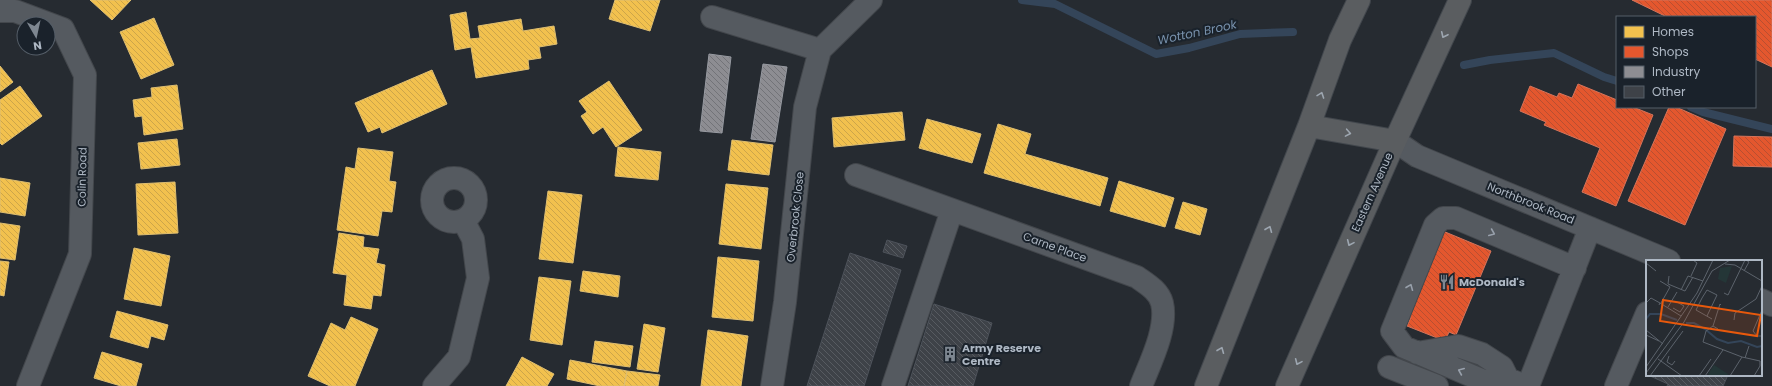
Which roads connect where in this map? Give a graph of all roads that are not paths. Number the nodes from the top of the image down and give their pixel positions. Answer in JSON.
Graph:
{"nodes":[{"id":1,"x":871,"y":0,"type":"edge"},
{"id":2,"x":1359,"y":0,"type":"edge"},
{"id":3,"x":1460,"y":0,"type":"edge"},
{"id":4,"x":0,"y":11,"type":"edge"},
{"id":5,"x":712,"y":17,"type":"dead end"},
{"id":6,"x":820,"y":50,"type":"junction"},
{"id":7,"x":1310,"y":126,"type":"junction"},
{"id":8,"x":1395,"y":141,"type":"junction"},
{"id":9,"x":856,"y":175,"type":"dead end"},
{"id":10,"x":952,"y":210,"type":"junction"},
{"id":11,"x":463,"y":220,"type":"dead end"},
{"id":12,"x":1590,"y":228,"type":"junction"},
{"id":13,"x":1667,"y":260,"type":"edge"},
{"id":14,"x":1575,"y":268,"type":"junction"},
{"id":15,"x":1762,"y":300,"type":"edge"},
{"id":16,"x":1772,"y":305,"type":"edge"},
{"id":17,"x":1646,"y":315,"type":"edge"},
{"id":18,"x":1389,"y":367,"type":"dead end"},
{"id":19,"x":1520,"y":384,"type":"edge"},
{"id":20,"x":28,"y":386,"type":"edge"},
{"id":21,"x":434,"y":386,"type":"edge"},
{"id":22,"x":772,"y":386,"type":"edge"},
{"id":23,"x":893,"y":386,"type":"edge"},
{"id":24,"x":1141,"y":386,"type":"edge"},
{"id":25,"x":1206,"y":386,"type":"edge"},
{"id":26,"x":1288,"y":386,"type":"edge"},
{"id":27,"x":1437,"y":386,"type":"edge"},
{"id":28,"x":1616,"y":386,"type":"edge"}],
"edges":[{"from":1,"to":6,"type":"street"},
{"from":7,"to":2,"type":"highway","one_way":true},
{"from":3,"to":8,"type":"highway","name":"Eastern Avenue","one_way":true},
{"from":4,"to":20,"type":"street","name":"Colin Road"},
{"from":5,"to":6,"type":"street"},
{"from":6,"to":22,"type":"street","name":"Overbrook Close"},
{"from":7,"to":8,"type":"highway","one_way":true},
{"from":25,"to":7,"type":"highway","one_way":true},
{"from":8,"to":12,"type":"street","name":"Northbrook Road"},
{"from":8,"to":26,"type":"highway","name":"Eastern Avenue","one_way":true},
{"from":9,"to":10,"type":"street","name":"Carne Place"},
{"from":10,"to":23,"type":"street"},
{"from":10,"to":24,"type":"street","name":"Carne Place"},
{"from":11,"to":21,"type":"street"},
{"from":12,"to":13,"type":"street","name":"Northbrook Road"},
{"from":12,"to":14,"type":"street"},
{"from":14,"to":19,"type":"street"},
{"from":19,"to":14,"type":"street","one_way":true},
{"from":15,"to":16,"type":"street"},
{"from":17,"to":28,"type":"street"},
{"from":18,"to":27,"type":"street"}]}
